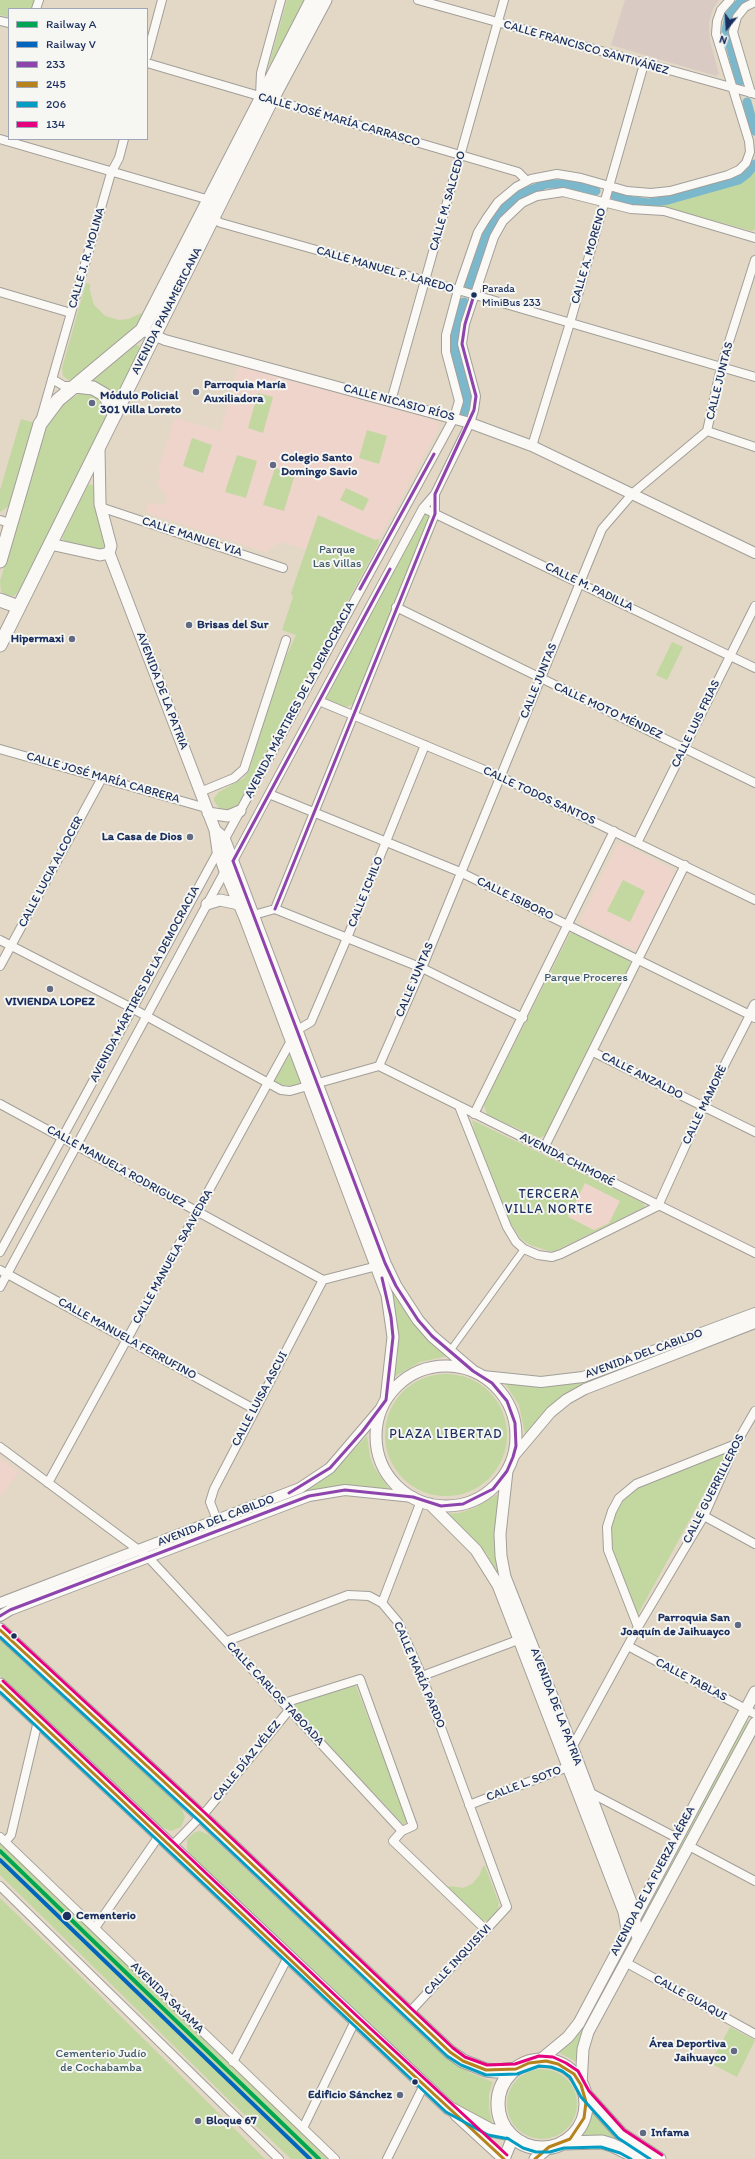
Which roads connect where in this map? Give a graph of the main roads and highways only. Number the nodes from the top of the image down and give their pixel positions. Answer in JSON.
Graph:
{"nodes":[{"id":1,"x":312,"y":0,"type":"edge"},
{"id":2,"x":325,"y":0,"type":"edge"},
{"id":3,"x":266,"y":99,"type":"junction"},
{"id":4,"x":75,"y":386,"type":"junction"},
{"id":5,"x":114,"y":415,"type":"junction"},
{"id":6,"x":99,"y":447,"type":"junction"},
{"id":7,"x":5,"y":522,"type":"edge"},
{"id":8,"x":50,"y":544,"type":"junction"},
{"id":9,"x":109,"y":553,"type":"junction"},
{"id":10,"x":0,"y":561,"type":"edge"},
{"id":11,"x":0,"y":600,"type":"edge"},
{"id":12,"x":19,"y":607,"type":"junction"},
{"id":13,"x":0,"y":646,"type":"edge"},
{"id":14,"x":207,"y":810,"type":"junction"},
{"id":15,"x":240,"y":811,"type":"road end"},
{"id":16,"x":215,"y":830,"type":"junction"},
{"id":17,"x":207,"y":904,"type":"road end"},
{"id":18,"x":239,"y":904,"type":"junction"},
{"id":19,"x":249,"y":916,"type":"junction"},
{"id":20,"x":381,"y":1265,"type":"junction"},
{"id":21,"x":478,"y":1374,"type":"junction"},
{"id":22,"x":384,"y":1403,"type":"junction"},
{"id":23,"x":507,"y":1471,"type":"junction"},
{"id":24,"x":422,"y":1501,"type":"junction"},
{"id":25,"x":0,"y":1630,"type":"edge"},
{"id":26,"x":0,"y":1685,"type":"edge"},
{"id":27,"x":755,"y":1692,"type":"edge"},
{"id":28,"x":750,"y":1712,"type":"edge"},
{"id":29,"x":755,"y":1723,"type":"edge"},
{"id":30,"x":566,"y":1747,"type":"junction"},
{"id":31,"x":573,"y":1765,"type":"junction"},
{"id":32,"x":647,"y":1892,"type":"junction"},
{"id":33,"x":628,"y":1894,"type":"junction"},
{"id":34,"x":633,"y":1918,"type":"junction"},
{"id":35,"x":627,"y":1929,"type":"junction"},
{"id":36,"x":638,"y":1939,"type":"junction"},
{"id":37,"x":539,"y":2061,"type":"junction"},
{"id":38,"x":516,"y":2069,"type":"junction"},
{"id":39,"x":583,"y":2089,"type":"junction"},
{"id":40,"x":449,"y":2108,"type":"junction"},
{"id":41,"x":512,"y":2136,"type":"junction"},
{"id":42,"x":554,"y":2149,"type":"edge"},
{"id":43,"x":504,"y":2159,"type":"edge"},
{"id":44,"x":535,"y":2159,"type":"edge"},
{"id":45,"x":641,"y":2159,"type":"edge"},
{"id":46,"x":659,"y":2159,"type":"edge"}],
"edges":[{"from":1,"to":3,"type":"main road","name":"AVENIDA PANAMERICANA"},
{"from":2,"to":3,"type":"main road","name":"AVENIDA PANAMERICANA"},
{"from":3,"to":4,"type":"main road","name":"AVENIDA PANAMERICANA"},
{"from":3,"to":5,"type":"main road","name":"AVENIDA PANAMERICANA"},
{"from":4,"to":5,"type":"main road"},
{"from":4,"to":7,"type":"main road","name":"AVENIDA PANAMERICANA"},
{"from":5,"to":6,"type":"main road","name":"AVENIDA PANAMERICANA"},
{"from":6,"to":8,"type":"main road","name":"AVENIDA PANAMERICANA"},
{"from":6,"to":9,"type":"main road","name":"AVENIDA DE LA PATRIA"},
{"from":7,"to":10,"type":"main road","name":"AVENIDA PANAMERICANA"},
{"from":8,"to":9,"type":"main road"},
{"from":8,"to":12,"type":"main road","name":"AVENIDA PANAMERICANA"},
{"from":9,"to":14,"type":"main road","name":"AVENIDA DE LA PATRIA"},
{"from":11,"to":12,"type":"main road"},
{"from":12,"to":13,"type":"main road","name":"AVENIDA PANAMERICANA"},
{"from":14,"to":15,"type":"main road"},
{"from":14,"to":16,"type":"main road","name":"AVENIDA DE LA PATRIA"},
{"from":16,"to":18,"type":"main road","name":"AVENIDA DE LA PATRIA"},
{"from":16,"to":19,"type":"main road","name":"AVENIDA DE LA PATRIA"},
{"from":17,"to":18,"type":"main road"},
{"from":18,"to":19,"type":"main road","name":"AVENIDA DE LA PATRIA"},
{"from":19,"to":20,"type":"main road","name":"AVENIDA DE LA PATRIA"},
{"from":20,"to":21,"type":"main road","name":"AVENIDA DE LA PATRIA"},
{"from":20,"to":22,"type":"main road","name":"AVENIDA DE LA PATRIA"},
{"from":21,"to":22,"type":"main road"},
{"from":21,"to":23,"type":"main road"},
{"from":22,"to":24,"type":"main road"},
{"from":23,"to":24,"type":"main road"},
{"from":23,"to":30,"type":"main road","name":"AVENIDA DE LA PATRIA"},
{"from":24,"to":30,"type":"main road","name":"AVENIDA DE LA PATRIA"},
{"from":25,"to":38,"type":"main road"},
{"from":26,"to":40,"type":"main road"},
{"from":27,"to":28,"type":"main road","name":"AVENIDA DE LA FUERZA AÉREA"},
{"from":28,"to":32,"type":"main road","name":"AVENIDA DE LA FUERZA AÉREA"},
{"from":29,"to":36,"type":"main road","name":"AVENIDA DE LA FUERZA AÉREA"},
{"from":30,"to":31,"type":"main road","name":"AVENIDA DE LA PATRIA"},
{"from":31,"to":33,"type":"main road","name":"AVENIDA DE LA PATRIA"},
{"from":31,"to":35,"type":"main road","name":"AVENIDA DE LA PATRIA"},
{"from":32,"to":33,"type":"main road"},
{"from":32,"to":34,"type":"main road","name":"AVENIDA DE LA FUERZA AÉREA"},
{"from":33,"to":34,"type":"main road","name":"AVENIDA DE LA PATRIA"},
{"from":34,"to":35,"type":"main road","name":"AVENIDA DE LA FUERZA AÉREA"},
{"from":34,"to":36,"type":"main road","name":"AVENIDA DE LA PATRIA"},
{"from":35,"to":37,"type":"main road","name":"AVENIDA DE LA FUERZA AÉREA"},
{"from":36,"to":39,"type":"main road","name":"AVENIDA DE LA FUERZA AÉREA"},
{"from":37,"to":38,"type":"main road"},
{"from":37,"to":39,"type":"main road"},
{"from":38,"to":41,"type":"main road"},
{"from":39,"to":42,"type":"main road"},
{"from":39,"to":46,"type":"main road"},
{"from":40,"to":41,"type":"main road"},
{"from":40,"to":43,"type":"main road"},
{"from":41,"to":42,"type":"main road"},
{"from":41,"to":43,"type":"main road"},
{"from":42,"to":44,"type":"main road"},
{"from":42,"to":45,"type":"main road"}]}
